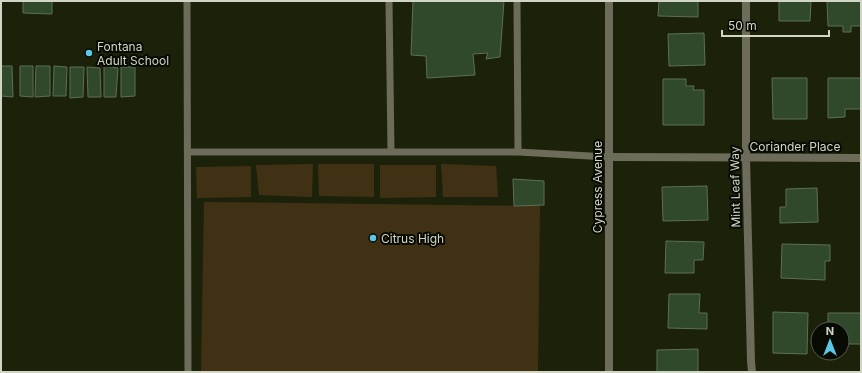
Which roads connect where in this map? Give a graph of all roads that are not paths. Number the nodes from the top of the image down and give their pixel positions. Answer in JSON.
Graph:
{"nodes":[{"id":1,"x":187,"y":1,"type":"edge"},
{"id":2,"x":389,"y":1,"type":"edge"},
{"id":3,"x":518,"y":1,"type":"edge"},
{"id":4,"x":609,"y":1,"type":"edge"},
{"id":5,"x":746,"y":1,"type":"edge"},
{"id":6,"x":188,"y":152,"type":"junction"},
{"id":7,"x":391,"y":152,"type":"junction"},
{"id":8,"x":518,"y":152,"type":"junction"},
{"id":9,"x":608,"y":157,"type":"junction"},
{"id":10,"x":746,"y":158,"type":"junction"},
{"id":11,"x":861,"y":158,"type":"edge"},
{"id":12,"x":188,"y":372,"type":"edge"},
{"id":13,"x":610,"y":372,"type":"edge"},
{"id":14,"x":752,"y":372,"type":"edge"}],
"edges":[{"from":1,"to":6,"type":"lane"},
{"from":2,"to":7,"type":"lane"},
{"from":3,"to":8,"type":"lane"},
{"from":4,"to":9,"type":"street","name":"Cypress Avenue"},
{"from":5,"to":10,"type":"street","name":"Mint Leaf Way"},
{"from":6,"to":7,"type":"lane"},
{"from":6,"to":12,"type":"lane"},
{"from":7,"to":8,"type":"lane"},
{"from":8,"to":9,"type":"lane"},
{"from":9,"to":10,"type":"street","name":"Coriander Place"},
{"from":9,"to":13,"type":"street","name":"Cypress Avenue"},
{"from":10,"to":11,"type":"street","name":"Coriander Place"},
{"from":10,"to":14,"type":"street","name":"Mint Leaf Way"}]}
